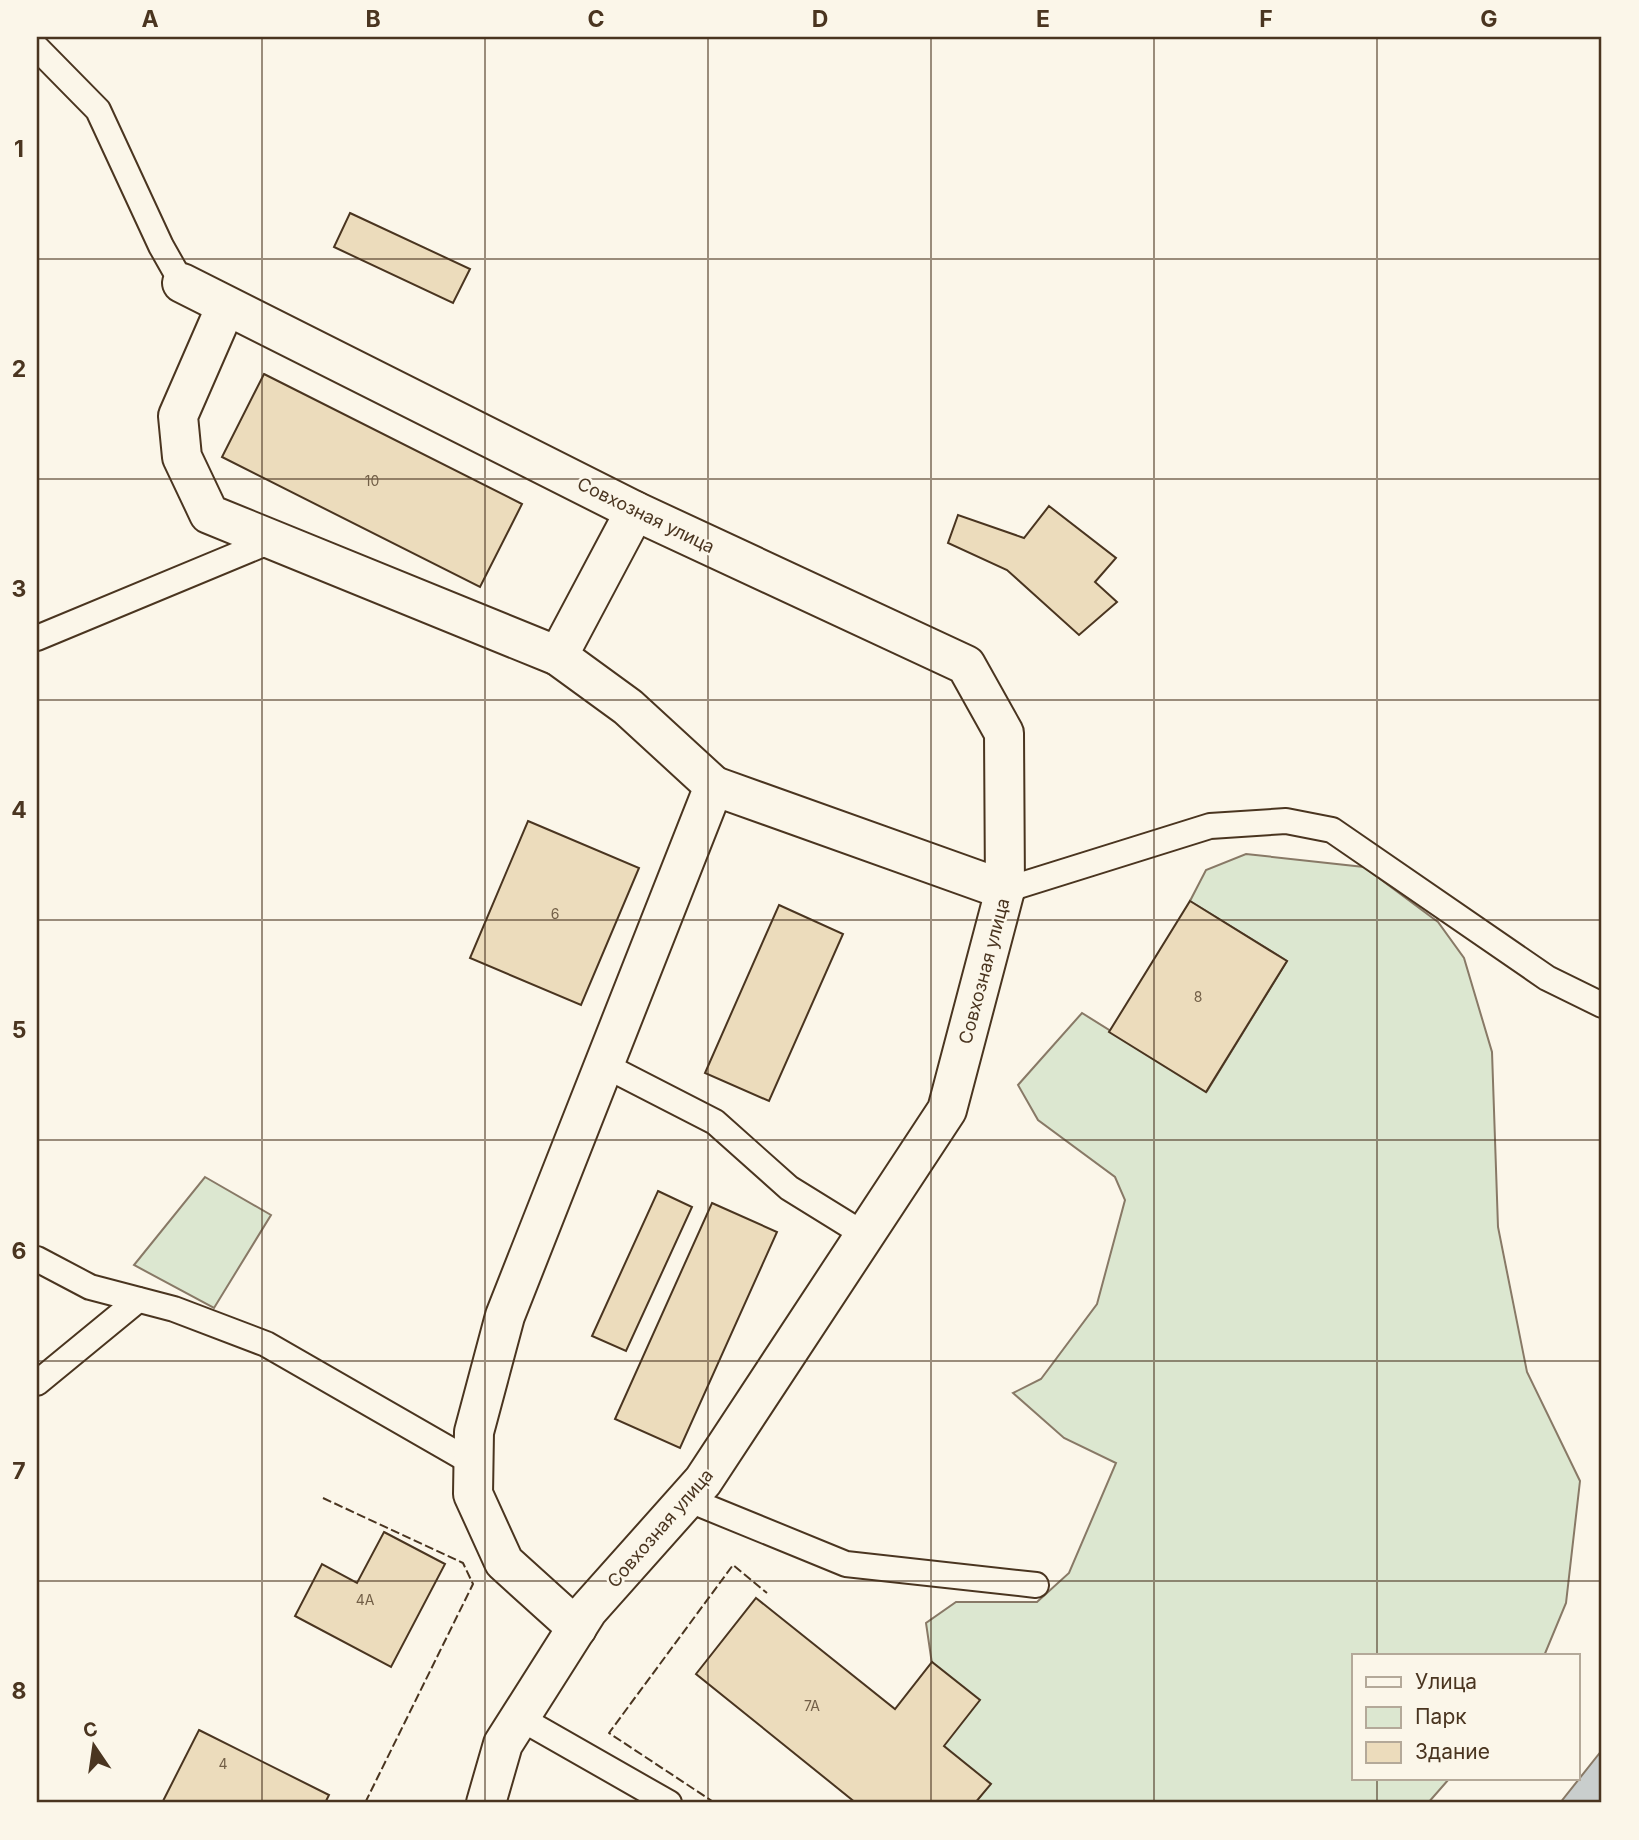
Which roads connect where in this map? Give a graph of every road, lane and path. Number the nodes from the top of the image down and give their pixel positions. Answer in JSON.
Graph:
{"nodes":[{"id":1,"x":37,"y":48,"type":"edge"},
{"id":2,"x":182,"y":283,"type":"joint"},
{"id":3,"x":226,"y":306,"type":"junction"},
{"id":4,"x":635,"y":511,"type":"junction"},
{"id":5,"x":273,"y":541,"type":"junction"},
{"id":6,"x":37,"y":638,"type":"edge"},
{"id":7,"x":558,"y":656,"type":"junction"},
{"id":8,"x":714,"y":786,"type":"junction"},
{"id":9,"x":1005,"y":890,"type":"junction"},
{"id":10,"x":1602,"y":1005,"type":"edge"},
{"id":11,"x":606,"y":1066,"type":"junction"},
{"id":12,"x":865,"y":1235,"type":"junction"},
{"id":13,"x":37,"y":1259,"type":"edge"},
{"id":14,"x":138,"y":1300,"type":"junction"},
{"id":15,"x":37,"y":1383,"type":"edge"},
{"id":16,"x":473,"y":1463,"type":"junction"},
{"id":17,"x":687,"y":1499,"type":"junction"},
{"id":18,"x":1036,"y":1585,"type":"dead end"},
{"id":19,"x":577,"y":1628,"type":"junction"},
{"id":20,"x":520,"y":1718,"type":"junction"},
{"id":21,"x":486,"y":1803,"type":"edge"},
{"id":22,"x":669,"y":1803,"type":"edge"}],
"edges":[{"from":1,"to":2,"type":"lane"},
{"from":2,"to":3,"type":"street","name":"Совхозная улица"},
{"from":3,"to":4,"type":"street","name":"Совхозная улица"},
{"from":3,"to":5,"type":"street"},
{"from":4,"to":7,"type":"street"},
{"from":4,"to":9,"type":"street","name":"Совхозная улица"},
{"from":5,"to":6,"type":"lane"},
{"from":5,"to":7,"type":"street"},
{"from":7,"to":8,"type":"street"},
{"from":8,"to":9,"type":"street"},
{"from":8,"to":11,"type":"street"},
{"from":9,"to":10,"type":"lane"},
{"from":9,"to":12,"type":"street","name":"Совхозная улица"},
{"from":11,"to":12,"type":"lane"},
{"from":11,"to":16,"type":"street"},
{"from":12,"to":17,"type":"street","name":"Совхозная улица"},
{"from":13,"to":14,"type":"lane"},
{"from":14,"to":15,"type":"lane"},
{"from":14,"to":16,"type":"lane"},
{"from":16,"to":19,"type":"street"},
{"from":17,"to":18,"type":"lane"},
{"from":17,"to":19,"type":"street","name":"Совхозная улица"},
{"from":19,"to":20,"type":"street","name":"Совхозная улица"},
{"from":20,"to":21,"type":"street","name":"Совхозная улица"},
{"from":20,"to":22,"type":"lane"}]}
